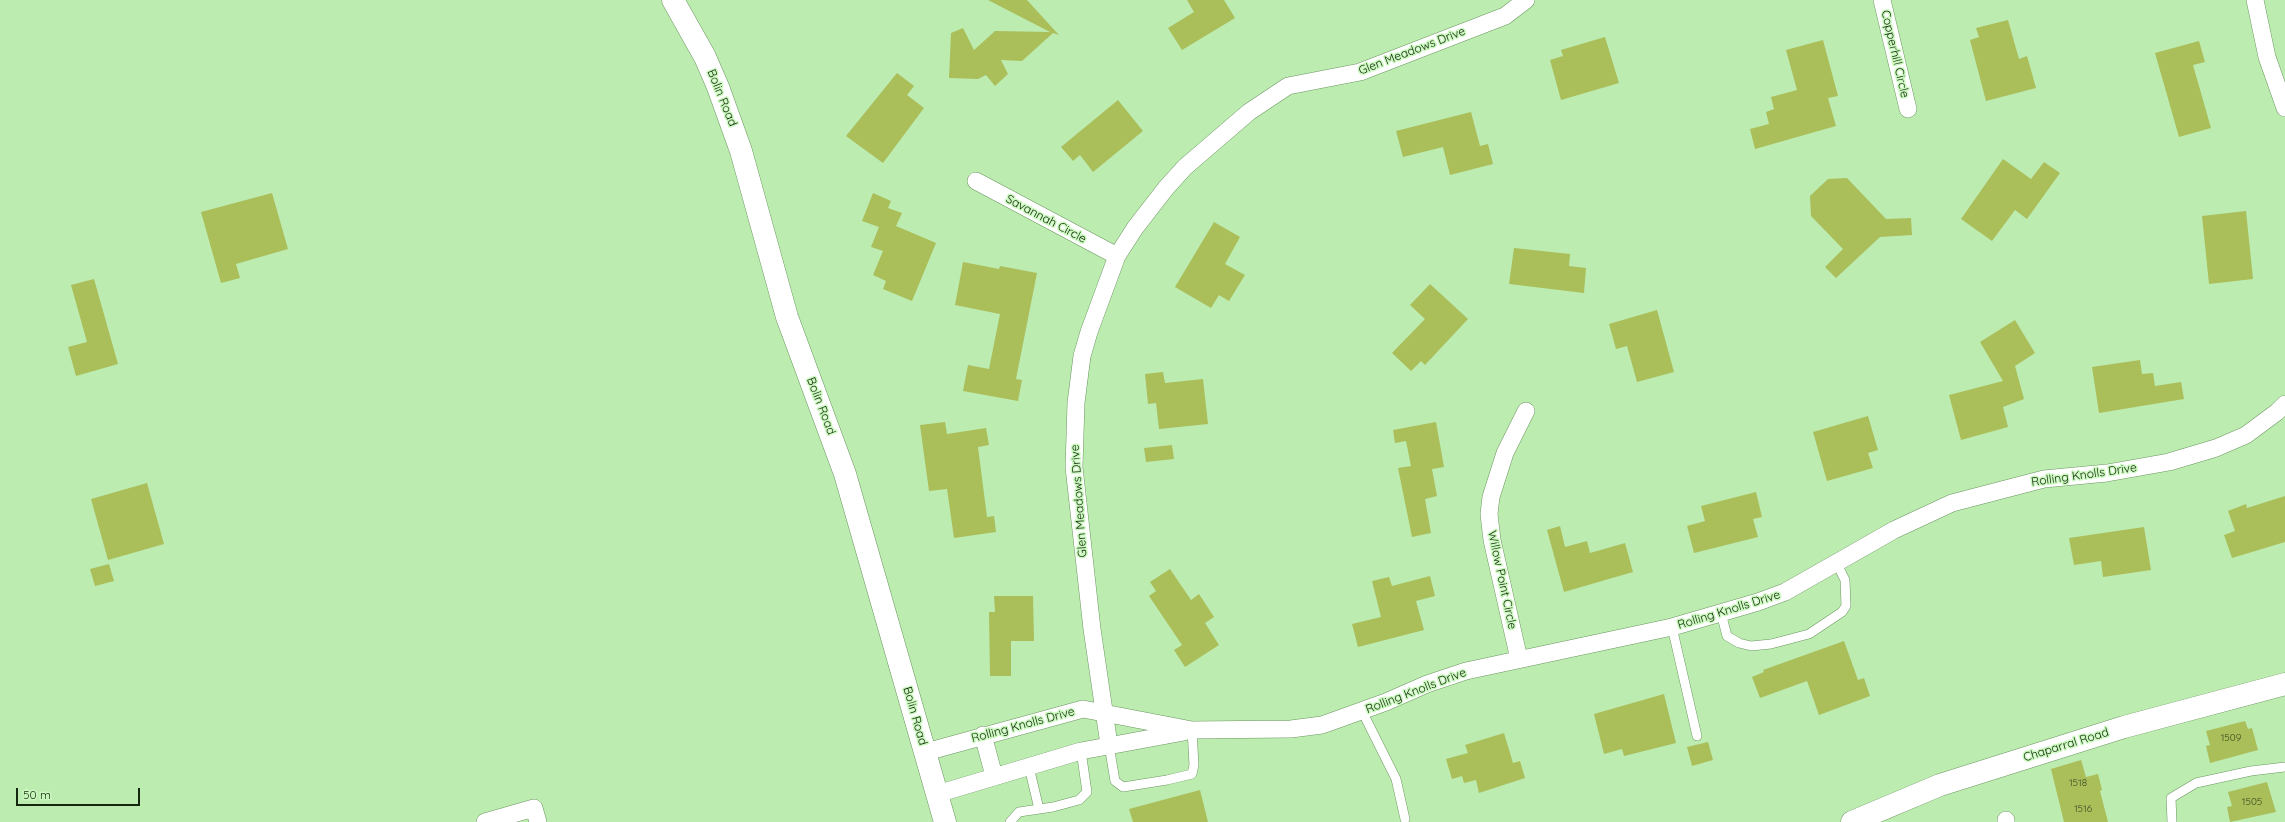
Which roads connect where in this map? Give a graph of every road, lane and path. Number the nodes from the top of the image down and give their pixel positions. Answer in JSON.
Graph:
{"nodes":[{"id":1,"x":673,"y":0,"type":"edge"},
{"id":2,"x":1526,"y":0,"type":"edge"},
{"id":3,"x":1882,"y":0,"type":"edge"},
{"id":4,"x":2255,"y":0,"type":"edge"},
{"id":5,"x":2285,"y":108,"type":"edge"},
{"id":6,"x":1908,"y":109,"type":"dead end"},
{"id":7,"x":976,"y":181,"type":"dead end"},
{"id":8,"x":1117,"y":256,"type":"junction"},
{"id":9,"x":2285,"y":404,"type":"edge"},
{"id":10,"x":1526,"y":411,"type":"dead end"},
{"id":11,"x":1836,"y":562,"type":"junction"},
{"id":12,"x":1721,"y":613,"type":"junction"},
{"id":13,"x":1672,"y":627,"type":"junction"},
{"id":14,"x":1519,"y":659,"type":"junction"},
{"id":15,"x":2285,"y":684,"type":"edge"},
{"id":16,"x":1362,"y":711,"type":"junction"},
{"id":17,"x":1104,"y":713,"type":"junction"},
{"id":18,"x":1192,"y":730,"type":"junction"},
{"id":19,"x":983,"y":735,"type":"junction"},
{"id":20,"x":1697,"y":736,"type":"dead end"},
{"id":21,"x":1109,"y":745,"type":"junction"},
{"id":22,"x":926,"y":752,"type":"junction"},
{"id":23,"x":1081,"y":752,"type":"junction"},
{"id":24,"x":1029,"y":767,"type":"junction"},
{"id":25,"x":2285,"y":767,"type":"edge"},
{"id":26,"x":994,"y":776,"type":"junction"},
{"id":27,"x":937,"y":794,"type":"junction"},
{"id":28,"x":1039,"y":809,"type":"junction"},
{"id":29,"x":1405,"y":819,"type":"dead end"},
{"id":30,"x":485,"y":822,"type":"edge"},
{"id":31,"x":538,"y":822,"type":"edge"},
{"id":32,"x":945,"y":822,"type":"edge"},
{"id":33,"x":1010,"y":822,"type":"edge"},
{"id":34,"x":1852,"y":822,"type":"edge"},
{"id":35,"x":2172,"y":822,"type":"edge"}],
"edges":[{"from":1,"to":22,"type":"street","name":"Bolin Road"},
{"from":2,"to":8,"type":"street","name":"Glen Meadows Drive"},
{"from":3,"to":6,"type":"street","name":"Copperhill Circle"},
{"from":4,"to":5,"type":"street"},
{"from":7,"to":8,"type":"street","name":"Savannah Circle"},
{"from":8,"to":17,"type":"street","name":"Glen Meadows Drive"},
{"from":9,"to":11,"type":"street","name":"Rolling Knolls Drive"},
{"from":10,"to":14,"type":"street","name":"Willow Point Circle"},
{"from":11,"to":12,"type":"street","name":"Rolling Knolls Drive"},
{"from":11,"to":12,"type":"lane"},
{"from":12,"to":13,"type":"street","name":"Rolling Knolls Drive"},
{"from":13,"to":14,"type":"street","name":"Rolling Knolls Drive"},
{"from":13,"to":20,"type":"lane"},
{"from":14,"to":16,"type":"street","name":"Rolling Knolls Drive"},
{"from":15,"to":34,"type":"street","name":"Chaparral Road"},
{"from":16,"to":18,"type":"street","name":"Rolling Knolls Drive"},
{"from":16,"to":29,"type":"lane"},
{"from":17,"to":18,"type":"street","name":"Rolling Knolls Drive"},
{"from":17,"to":19,"type":"street","name":"Rolling Knolls Drive"},
{"from":17,"to":21,"type":"street","name":"Glen Meadows Drive"},
{"from":18,"to":21,"type":"street","name":"Rolling Knolls Drive"},
{"from":18,"to":21,"type":"lane"},
{"from":19,"to":22,"type":"street","name":"Rolling Knolls Drive"},
{"from":19,"to":26,"type":"street"},
{"from":21,"to":23,"type":"street","name":"Rolling Knolls Drive"},
{"from":22,"to":27,"type":"street","name":"Bolin Road"},
{"from":23,"to":24,"type":"street","name":"Rolling Knolls Drive"},
{"from":23,"to":28,"type":"lane"},
{"from":24,"to":26,"type":"street","name":"Rolling Knolls Drive"},
{"from":24,"to":28,"type":"lane"},
{"from":25,"to":35,"type":"lane"},
{"from":26,"to":27,"type":"street","name":"Rolling Knolls Drive"},
{"from":27,"to":32,"type":"street","name":"Bolin Road"},
{"from":28,"to":33,"type":"lane"},
{"from":30,"to":31,"type":"street"}]}
